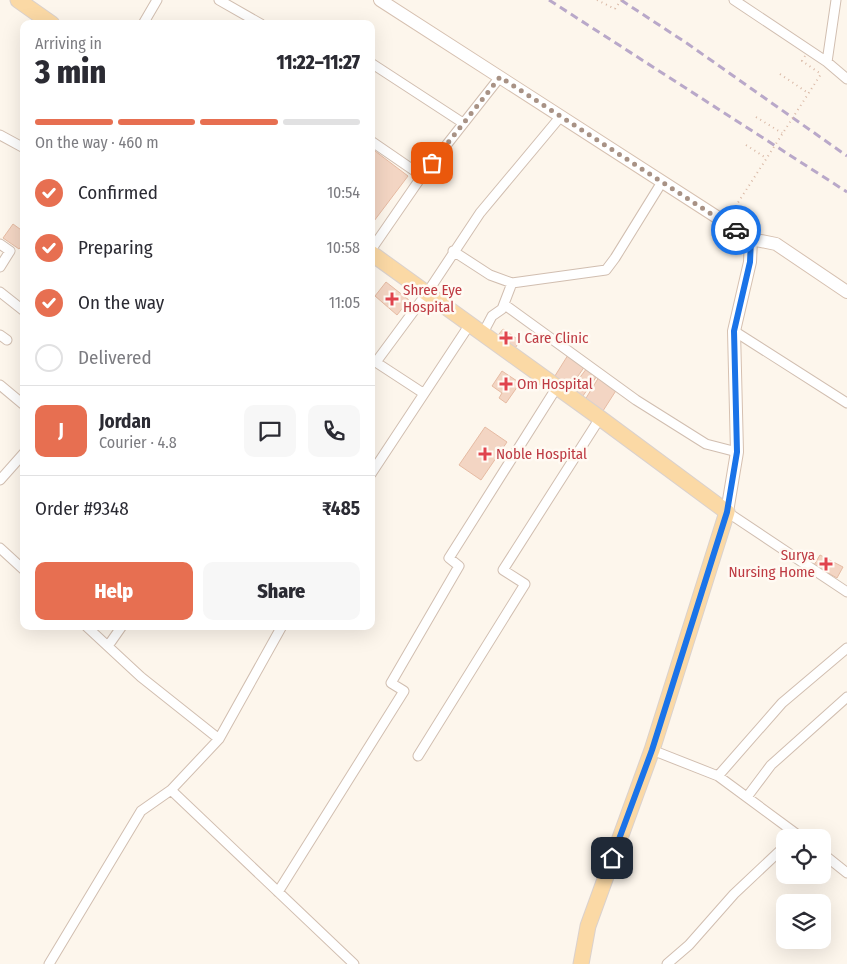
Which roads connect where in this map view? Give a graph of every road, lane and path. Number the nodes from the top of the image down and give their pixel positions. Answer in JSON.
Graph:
{"nodes":[{"id":1,"x":18,"y":0,"type":"edge"},
{"id":2,"x":157,"y":0,"type":"edge"},
{"id":3,"x":220,"y":0,"type":"edge"},
{"id":4,"x":380,"y":0,"type":"edge"},
{"id":5,"x":597,"y":0,"type":"edge"},
{"id":6,"x":621,"y":0,"type":"edge"},
{"id":7,"x":734,"y":0,"type":"edge"},
{"id":8,"x":836,"y":0,"type":"edge"},
{"id":9,"x":46,"y":20,"type":"edge"},
{"id":10,"x":145,"y":20,"type":"edge"},
{"id":11,"x":254,"y":20,"type":"edge"},
{"id":12,"x":802,"y":61,"type":"dead end"},
{"id":13,"x":827,"y":62,"type":"junction"},
{"id":14,"x":375,"y":66,"type":"edge"},
{"id":15,"x":780,"y":74,"type":"dead end"},
{"id":16,"x":500,"y":77,"type":"junction"},
{"id":17,"x":847,"y":79,"type":"edge"},
{"id":18,"x":808,"y":93,"type":"junction"},
{"id":19,"x":560,"y":116,"type":"junction"},
{"id":20,"x":756,"y":117,"type":"dead end"},
{"id":21,"x":463,"y":123,"type":"junction"},
{"id":22,"x":782,"y":133,"type":"junction"},
{"id":23,"x":0,"y":134,"type":"edge"},
{"id":24,"x":10,"y":140,"type":"junction"},
{"id":25,"x":375,"y":144,"type":"edge"},
{"id":26,"x":746,"y":145,"type":"dead end"},
{"id":27,"x":0,"y":146,"type":"edge"},
{"id":28,"x":20,"y":146,"type":"edge"},
{"id":29,"x":766,"y":158,"type":"junction"},
{"id":30,"x":422,"y":176,"type":"junction"},
{"id":31,"x":662,"y":182,"type":"junction"},
{"id":32,"x":730,"y":214,"type":"dead end"},
{"id":33,"x":751,"y":239,"type":"junction"},
{"id":34,"x":0,"y":244,"type":"edge"},
{"id":35,"x":375,"y":246,"type":"edge"},
{"id":36,"x":453,"y":251,"type":"junction"},
{"id":37,"x":375,"y":255,"type":"edge"},
{"id":38,"x":0,"y":267,"type":"edge"},
{"id":39,"x":512,"y":283,"type":"junction"},
{"id":40,"x":0,"y":292,"type":"edge"},
{"id":41,"x":847,"y":292,"type":"edge"},
{"id":42,"x":427,"y":293,"type":"junction"},
{"id":43,"x":504,"y":304,"type":"junction"},
{"id":44,"x":20,"y":308,"type":"edge"},
{"id":45,"x":470,"y":324,"type":"junction"},
{"id":46,"x":734,"y":331,"type":"junction"},
{"id":47,"x":482,"y":333,"type":"junction"},
{"id":48,"x":375,"y":359,"type":"edge"},
{"id":49,"x":375,"y":361,"type":"edge"},
{"id":50,"x":0,"y":385,"type":"edge"},
{"id":51,"x":557,"y":386,"type":"junction"},
{"id":52,"x":423,"y":393,"type":"junction"},
{"id":53,"x":20,"y":402,"type":"edge"},
{"id":54,"x":847,"y":403,"type":"edge"},
{"id":55,"x":600,"y":418,"type":"junction"},
{"id":56,"x":737,"y":452,"type":"junction"},
{"id":57,"x":20,"y":458,"type":"edge"},
{"id":58,"x":375,"y":468,"type":"edge"},
{"id":59,"x":0,"y":480,"type":"edge"},
{"id":60,"x":727,"y":512,"type":"junction"},
{"id":61,"x":0,"y":548,"type":"edge"},
{"id":62,"x":20,"y":566,"type":"edge"},
{"id":63,"x":847,"y":592,"type":"edge"},
{"id":64,"x":90,"y":630,"type":"edge"},
{"id":65,"x":119,"y":630,"type":"edge"},
{"id":66,"x":280,"y":630,"type":"edge"},
{"id":67,"x":108,"y":646,"type":"junction"},
{"id":68,"x":847,"y":648,"type":"edge"},
{"id":69,"x":847,"y":697,"type":"edge"},
{"id":70,"x":218,"y":739,"type":"junction"},
{"id":71,"x":652,"y":750,"type":"junction"},
{"id":72,"x":418,"y":756,"type":"dead end"},
{"id":73,"x":718,"y":776,"type":"junction"},
{"id":74,"x":170,"y":790,"type":"junction"},
{"id":75,"x":747,"y":796,"type":"junction"},
{"id":76,"x":789,"y":829,"type":"edge"},
{"id":77,"x":776,"y":854,"type":"edge"},
{"id":78,"x":831,"y":859,"type":"edge"},
{"id":79,"x":846,"y":869,"type":"edge"},
{"id":80,"x":278,"y":892,"type":"junction"},
{"id":81,"x":49,"y":964,"type":"edge"},
{"id":82,"x":354,"y":964,"type":"edge"},
{"id":83,"x":581,"y":964,"type":"edge"},
{"id":84,"x":667,"y":964,"type":"edge"}],
"edges":[{"from":1,"to":9,"type":"main road"},
{"from":2,"to":10,"type":"street"},
{"from":3,"to":11,"type":"street"},
{"from":4,"to":16,"type":"street"},
{"from":5,"to":6,"type":"path","bridge":true},
{"from":7,"to":13,"type":"street"},
{"from":8,"to":13,"type":"street"},
{"from":12,"to":18,"type":"path","bridge":true},
{"from":13,"to":17,"type":"street"},
{"from":14,"to":21,"type":"street"},
{"from":15,"to":18,"type":"path"},
{"from":16,"to":19,"type":"street"},
{"from":16,"to":21,"type":"street"},
{"from":18,"to":22,"type":"path","bridge":true},
{"from":19,"to":31,"type":"street"},
{"from":19,"to":36,"type":"street"},
{"from":20,"to":22,"type":"path"},
{"from":21,"to":30,"type":"street"},
{"from":22,"to":29,"type":"path","bridge":true},
{"from":23,"to":24,"type":"street"},
{"from":24,"to":27,"type":"street"},
{"from":24,"to":28,"type":"street"},
{"from":25,"to":30,"type":"street"},
{"from":26,"to":29,"type":"path"},
{"from":29,"to":32,"type":"path","bridge":true},
{"from":30,"to":35,"type":"street"},
{"from":31,"to":33,"type":"street"},
{"from":31,"to":39,"type":"street"},
{"from":33,"to":41,"type":"street"},
{"from":33,"to":46,"type":"street"},
{"from":34,"to":38,"type":"street"},
{"from":36,"to":39,"type":"street"},
{"from":36,"to":42,"type":"street"},
{"from":37,"to":42,"type":"main road"},
{"from":39,"to":43,"type":"street"},
{"from":40,"to":44,"type":"street"},
{"from":42,"to":45,"type":"main road"},
{"from":42,"to":48,"type":"street"},
{"from":43,"to":47,"type":"street"},
{"from":43,"to":56,"type":"street"},
{"from":45,"to":47,"type":"main road"},
{"from":45,"to":52,"type":"street"},
{"from":46,"to":54,"type":"street"},
{"from":46,"to":56,"type":"street"},
{"from":47,"to":51,"type":"main road"},
{"from":49,"to":52,"type":"street"},
{"from":50,"to":53,"type":"street"},
{"from":51,"to":55,"type":"main road"},
{"from":51,"to":80,"type":"street"},
{"from":52,"to":58,"type":"street"},
{"from":55,"to":60,"type":"main road"},
{"from":55,"to":72,"type":"street"},
{"from":56,"to":60,"type":"street"},
{"from":57,"to":59,"type":"street"},
{"from":60,"to":63,"type":"street"},
{"from":60,"to":71,"type":"main road"},
{"from":61,"to":62,"type":"street"},
{"from":64,"to":67,"type":"street"},
{"from":65,"to":67,"type":"street"},
{"from":66,"to":70,"type":"street"},
{"from":67,"to":70,"type":"street"},
{"from":68,"to":73,"type":"street"},
{"from":69,"to":75,"type":"street"},
{"from":70,"to":74,"type":"street"},
{"from":71,"to":73,"type":"street"},
{"from":71,"to":83,"type":"main road"},
{"from":73,"to":75,"type":"street"},
{"from":74,"to":80,"type":"street"},
{"from":74,"to":81,"type":"street"},
{"from":75,"to":76,"type":"street"},
{"from":77,"to":84,"type":"street"},
{"from":78,"to":79,"type":"street"},
{"from":80,"to":82,"type":"street"}]}
